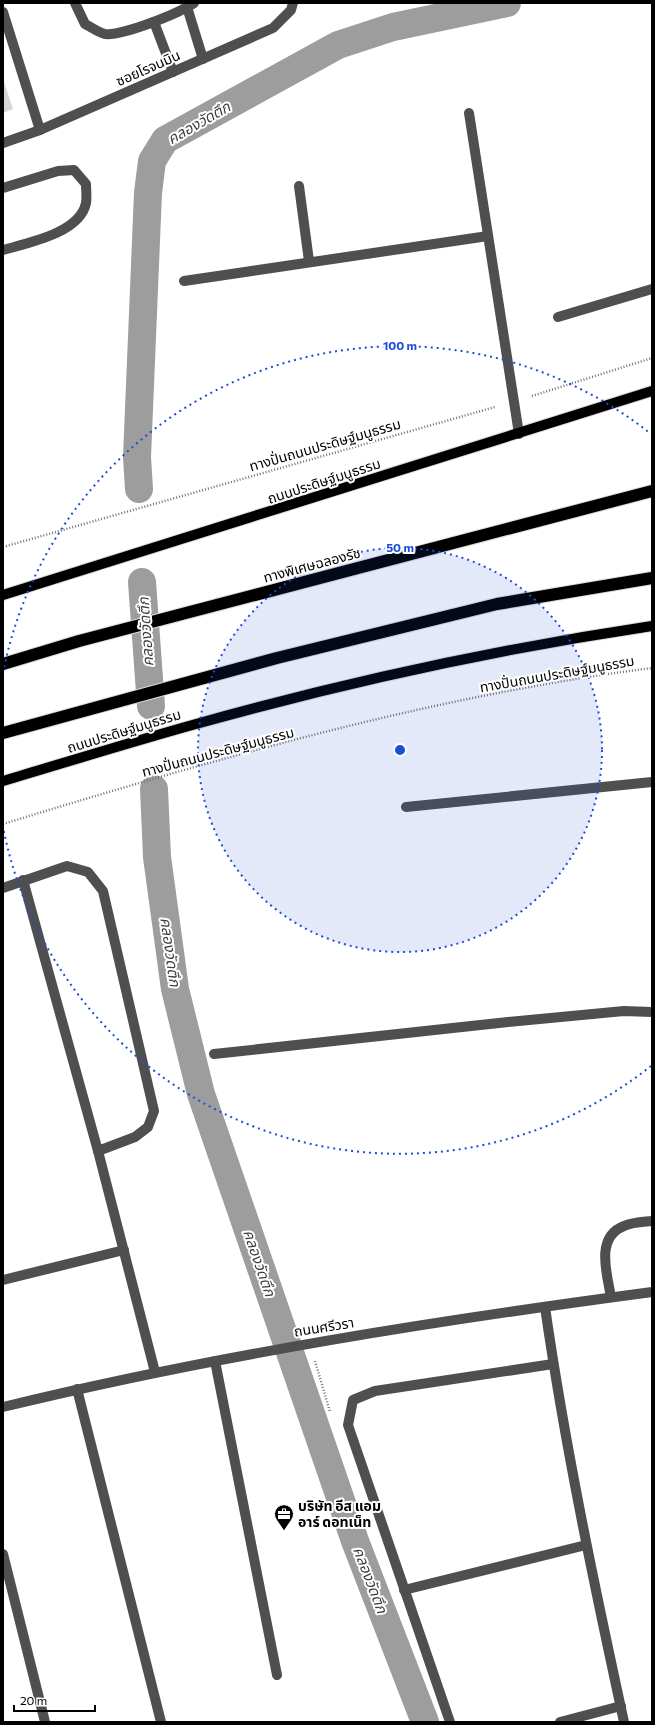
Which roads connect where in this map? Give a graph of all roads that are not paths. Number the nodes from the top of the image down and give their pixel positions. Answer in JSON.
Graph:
{"nodes":[{"id":1,"x":75,"y":3,"type":"edge"},
{"id":2,"x":293,"y":3,"type":"edge"},
{"id":3,"x":191,"y":5,"type":"edge"},
{"id":4,"x":3,"y":12,"type":"edge"},
{"id":5,"x":154,"y":22,"type":"junction"},
{"id":6,"x":203,"y":59,"type":"junction"},
{"id":7,"x":174,"y":72,"type":"junction"},
{"id":8,"x":469,"y":113,"type":"dead end"},
{"id":9,"x":40,"y":130,"type":"junction"},
{"id":10,"x":3,"y":143,"type":"edge"},
{"id":11,"x":299,"y":186,"type":"dead end"},
{"id":12,"x":3,"y":188,"type":"edge"},
{"id":13,"x":488,"y":236,"type":"junction"},
{"id":14,"x":3,"y":250,"type":"edge"},
{"id":15,"x":309,"y":261,"type":"junction"},
{"id":16,"x":184,"y":281,"type":"dead end"},
{"id":17,"x":652,"y":289,"type":"edge"},
{"id":18,"x":558,"y":317,"type":"dead end"},
{"id":19,"x":652,"y":390,"type":"edge"},
{"id":20,"x":519,"y":434,"type":"junction"},
{"id":21,"x":652,"y":490,"type":"edge"},
{"id":22,"x":652,"y":578,"type":"edge"},
{"id":23,"x":3,"y":595,"type":"edge"},
{"id":24,"x":652,"y":626,"type":"edge"},
{"id":25,"x":3,"y":664,"type":"edge"},
{"id":26,"x":3,"y":733,"type":"edge"},
{"id":27,"x":3,"y":781,"type":"edge"},
{"id":28,"x":652,"y":782,"type":"edge"},
{"id":29,"x":406,"y":807,"type":"dead end"},
{"id":30,"x":23,"y":880,"type":"junction"},
{"id":31,"x":3,"y":888,"type":"edge"},
{"id":32,"x":652,"y":1012,"type":"edge"},
{"id":33,"x":214,"y":1054,"type":"dead end"},
{"id":34,"x":98,"y":1151,"type":"junction"},
{"id":35,"x":652,"y":1221,"type":"edge"},
{"id":36,"x":124,"y":1250,"type":"junction"},
{"id":37,"x":3,"y":1280,"type":"edge"},
{"id":38,"x":652,"y":1292,"type":"edge"},
{"id":39,"x":611,"y":1298,"type":"junction"},
{"id":40,"x":545,"y":1307,"type":"junction"},
{"id":41,"x":216,"y":1361,"type":"junction"},
{"id":42,"x":553,"y":1364,"type":"junction"},
{"id":43,"x":155,"y":1372,"type":"junction"},
{"id":44,"x":77,"y":1389,"type":"junction"},
{"id":45,"x":3,"y":1407,"type":"edge"},
{"id":46,"x":586,"y":1545,"type":"junction"},
{"id":47,"x":3,"y":1554,"type":"edge"},
{"id":48,"x":404,"y":1590,"type":"junction"},
{"id":49,"x":277,"y":1675,"type":"dead end"},
{"id":50,"x":621,"y":1706,"type":"junction"},
{"id":51,"x":45,"y":1722,"type":"edge"},
{"id":52,"x":161,"y":1722,"type":"edge"},
{"id":53,"x":450,"y":1722,"type":"edge"},
{"id":54,"x":560,"y":1722,"type":"edge"},
{"id":55,"x":624,"y":1722,"type":"edge"}],
"edges":[{"from":1,"to":5,"type":"street"},
{"from":2,"to":6,"type":"street","name":"ซอยโรจนมิน"},
{"from":3,"to":5,"type":"street"},
{"from":3,"to":6,"type":"street"},
{"from":4,"to":9,"type":"street"},
{"from":5,"to":7,"type":"street"},
{"from":6,"to":7,"type":"street","name":"ซอยโรจนมิน"},
{"from":7,"to":9,"type":"street","name":"ซอยโรจนมิน"},
{"from":8,"to":13,"type":"street"},
{"from":9,"to":10,"type":"street","name":"ซอยโรจนมิน"},
{"from":11,"to":15,"type":"street"},
{"from":12,"to":14,"type":"street"},
{"from":13,"to":15,"type":"street"},
{"from":13,"to":20,"type":"street"},
{"from":15,"to":16,"type":"street"},
{"from":17,"to":18,"type":"street"},
{"from":19,"to":20,"type":"main road","name":"ถนนประดิษฐ์มนูธรรม"},
{"from":20,"to":23,"type":"main road","name":"ถนนประดิษฐ์มนูธรรม"},
{"from":21,"to":25,"type":"highway","name":"ทางพิเศษฉลองรัช"},
{"from":22,"to":26,"type":"highway"},
{"from":24,"to":27,"type":"main road","name":"ถนนประดิษฐ์มนูธรรม"},
{"from":28,"to":29,"type":"street"},
{"from":30,"to":31,"type":"street"},
{"from":30,"to":34,"type":"street"},
{"from":30,"to":34,"type":"street"},
{"from":32,"to":33,"type":"street"},
{"from":34,"to":36,"type":"street"},
{"from":35,"to":39,"type":"street"},
{"from":36,"to":37,"type":"street"},
{"from":36,"to":43,"type":"street"},
{"from":38,"to":39,"type":"street","name":"ถนนศรีวรา"},
{"from":39,"to":40,"type":"street","name":"ถนนศรีวรา"},
{"from":40,"to":41,"type":"street","name":"ถนนศรีวรา"},
{"from":40,"to":42,"type":"street"},
{"from":41,"to":43,"type":"street","name":"ถนนศรีวรา"},
{"from":41,"to":49,"type":"street"},
{"from":42,"to":46,"type":"street"},
{"from":42,"to":48,"type":"street"},
{"from":43,"to":44,"type":"street","name":"ถนนศรีวรา"},
{"from":44,"to":45,"type":"street","name":"ถนนศรีวรา"},
{"from":44,"to":52,"type":"street"},
{"from":46,"to":48,"type":"street"},
{"from":46,"to":50,"type":"street"},
{"from":47,"to":51,"type":"street"},
{"from":48,"to":53,"type":"street"},
{"from":50,"to":54,"type":"street"},
{"from":50,"to":55,"type":"street"}]}
